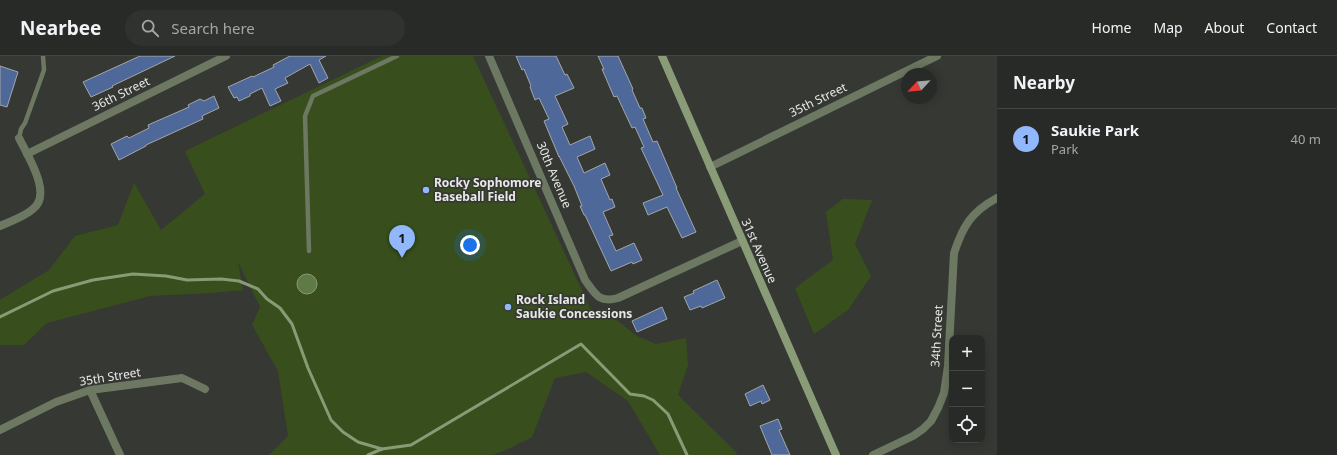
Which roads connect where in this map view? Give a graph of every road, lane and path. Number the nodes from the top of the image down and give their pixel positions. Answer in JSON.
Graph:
{"nodes":[{"id":1,"x":43,"y":56,"type":"edge"},
{"id":2,"x":226,"y":56,"type":"edge"},
{"id":3,"x":397,"y":56,"type":"edge"},
{"id":4,"x":489,"y":56,"type":"edge"},
{"id":5,"x":662,"y":56,"type":"edge"},
{"id":6,"x":937,"y":56,"type":"edge"},
{"id":7,"x":19,"y":138,"type":"joint"},
{"id":8,"x":27,"y":154,"type":"junction"},
{"id":9,"x":710,"y":167,"type":"junction"},
{"id":10,"x":997,"y":198,"type":"edge"},
{"id":11,"x":0,"y":226,"type":"edge"},
{"id":12,"x":742,"y":241,"type":"junction"},
{"id":13,"x":309,"y":251,"type":"dead end"},
{"id":14,"x":205,"y":389,"type":"dead end"},
{"id":15,"x":90,"y":390,"type":"junction"},
{"id":16,"x":0,"y":430,"type":"edge"},
{"id":17,"x":120,"y":455,"type":"edge"},
{"id":18,"x":836,"y":455,"type":"edge"},
{"id":19,"x":873,"y":455,"type":"edge"}],
"edges":[{"from":1,"to":7,"type":"lane"},
{"from":2,"to":8,"type":"street","name":"36th Street"},
{"from":3,"to":13,"type":"lane"},
{"from":4,"to":12,"type":"street","name":"30th Avenue"},
{"from":5,"to":9,"type":"street","name":"31st Avenue"},
{"from":6,"to":9,"type":"street","name":"35th Street"},
{"from":7,"to":8,"type":"street"},
{"from":8,"to":11,"type":"street"},
{"from":9,"to":12,"type":"street","name":"31st Avenue"},
{"from":10,"to":19,"type":"street","name":"34th Street"},
{"from":12,"to":18,"type":"street","name":"31st Avenue"},
{"from":14,"to":15,"type":"street","name":"35th Street"},
{"from":15,"to":16,"type":"street","name":"35th Street"},
{"from":15,"to":17,"type":"street"}]}
